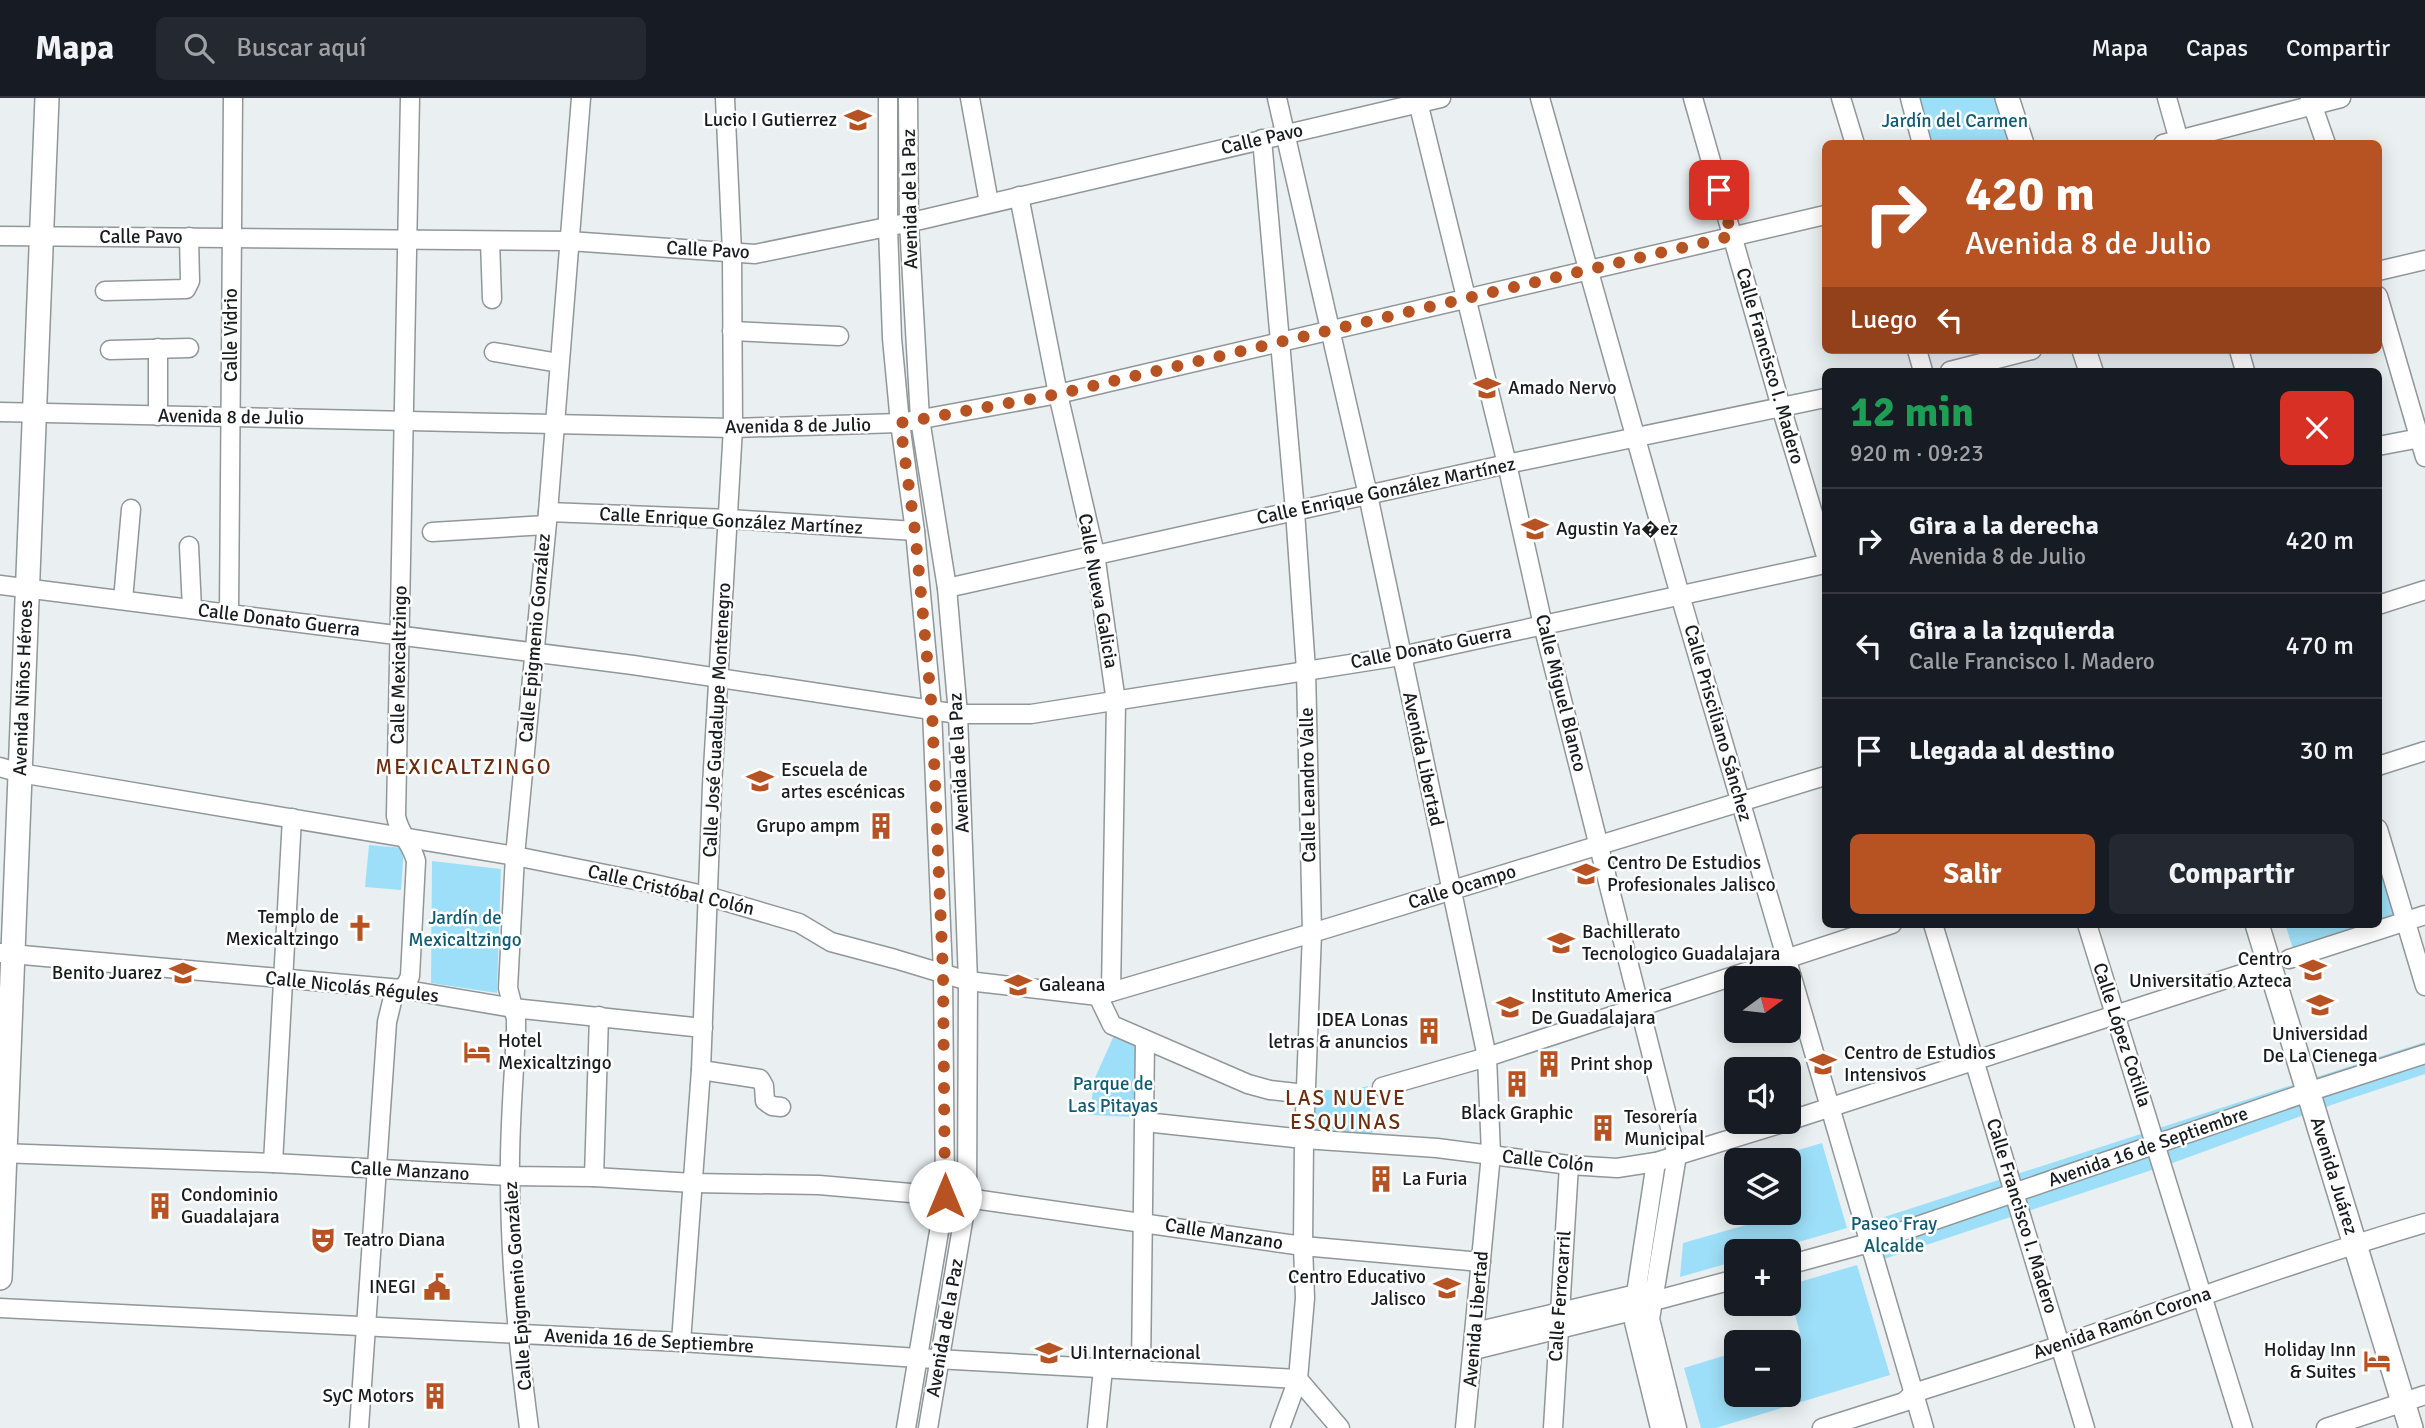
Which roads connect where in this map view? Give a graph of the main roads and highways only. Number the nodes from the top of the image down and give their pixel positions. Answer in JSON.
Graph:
{"nodes":[{"id":1,"x":47,"y":98,"type":"edge"},
{"id":2,"x":2007,"y":98,"type":"edge"},
{"id":3,"x":2021,"y":140,"type":"edge"},
{"id":4,"x":10,"y":770,"type":"edge"},
{"id":5,"x":2259,"y":928,"type":"edge"},
{"id":6,"x":6,"y":954,"type":"edge"},
{"id":7,"x":3,"y":1153,"type":"edge"},
{"id":8,"x":0,"y":1278,"type":"edge"},
{"id":9,"x":2411,"y":1428,"type":"edge"}],
"edges":[{"from":1,"to":4,"type":"main road","name":"Avenida Niños Héroes"},
{"from":2,"to":3,"type":"main road"},
{"from":4,"to":6,"type":"main road","name":"Avenida Niños Héroes"},
{"from":5,"to":9,"type":"main road","name":"Avenida Juárez"},
{"from":6,"to":7,"type":"main road","name":"Avenida Niños Héroes"},
{"from":7,"to":8,"type":"main road","name":"Avenida Niños Héroes"}]}
